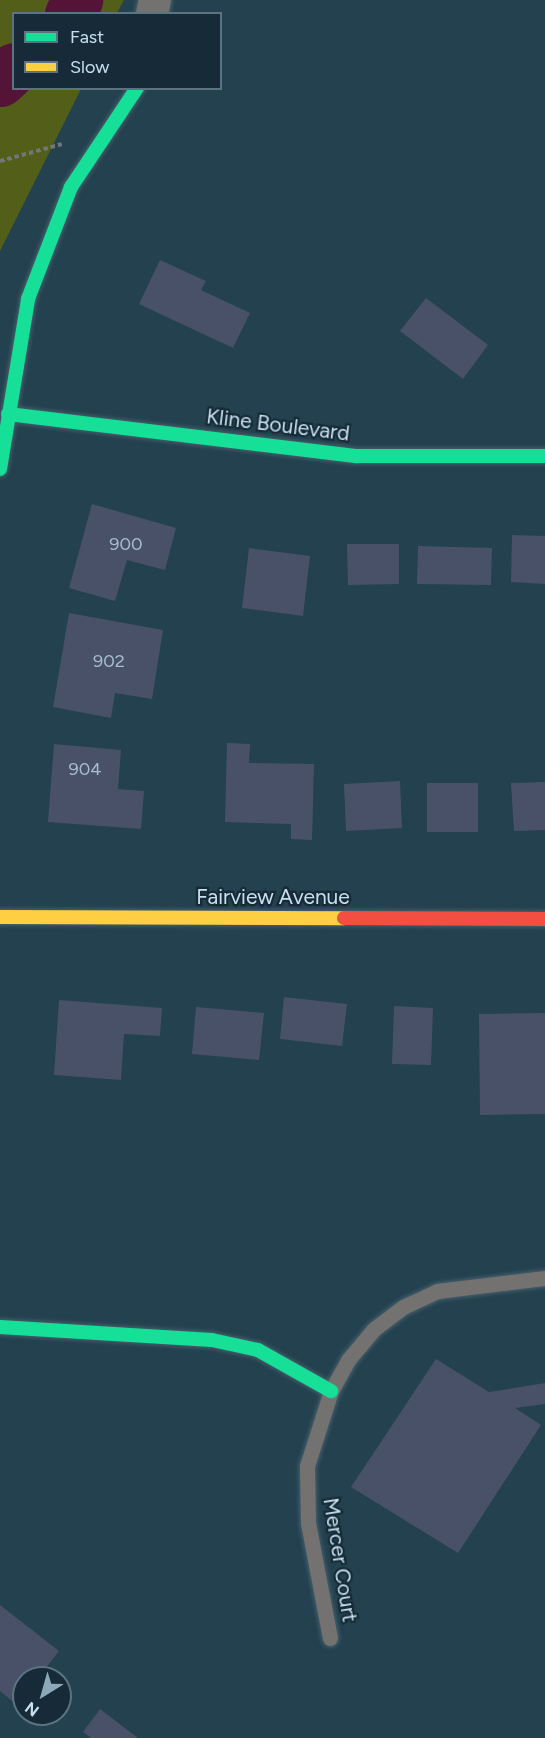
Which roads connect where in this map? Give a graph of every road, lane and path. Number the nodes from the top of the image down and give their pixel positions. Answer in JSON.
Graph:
{"nodes":[{"id":1,"x":136,"y":90,"type":"edge"},
{"id":2,"x":92,"y":157,"type":"junction"},
{"id":3,"x":0,"y":161,"type":"edge"},
{"id":4,"x":8,"y":414,"type":"junction"},
{"id":5,"x":545,"y":456,"type":"edge"},
{"id":6,"x":0,"y":469,"type":"edge"},
{"id":7,"x":0,"y":917,"type":"edge"},
{"id":8,"x":545,"y":919,"type":"edge"},
{"id":9,"x":545,"y":1278,"type":"edge"},
{"id":10,"x":0,"y":1327,"type":"edge"},
{"id":11,"x":332,"y":1391,"type":"junction"},
{"id":12,"x":330,"y":1638,"type":"dead end"}],
"edges":[{"from":1,"to":2,"type":"street"},
{"from":2,"to":3,"type":"path"},
{"from":2,"to":4,"type":"street"},
{"from":4,"to":5,"type":"street","name":"Kline Boulevard"},
{"from":4,"to":6,"type":"street"},
{"from":7,"to":8,"type":"street","name":"Fairview Avenue"},
{"from":9,"to":11,"type":"lane","name":"Mercer Court"},
{"from":10,"to":11,"type":"street"},
{"from":11,"to":12,"type":"lane","name":"Mercer Court"}]}
